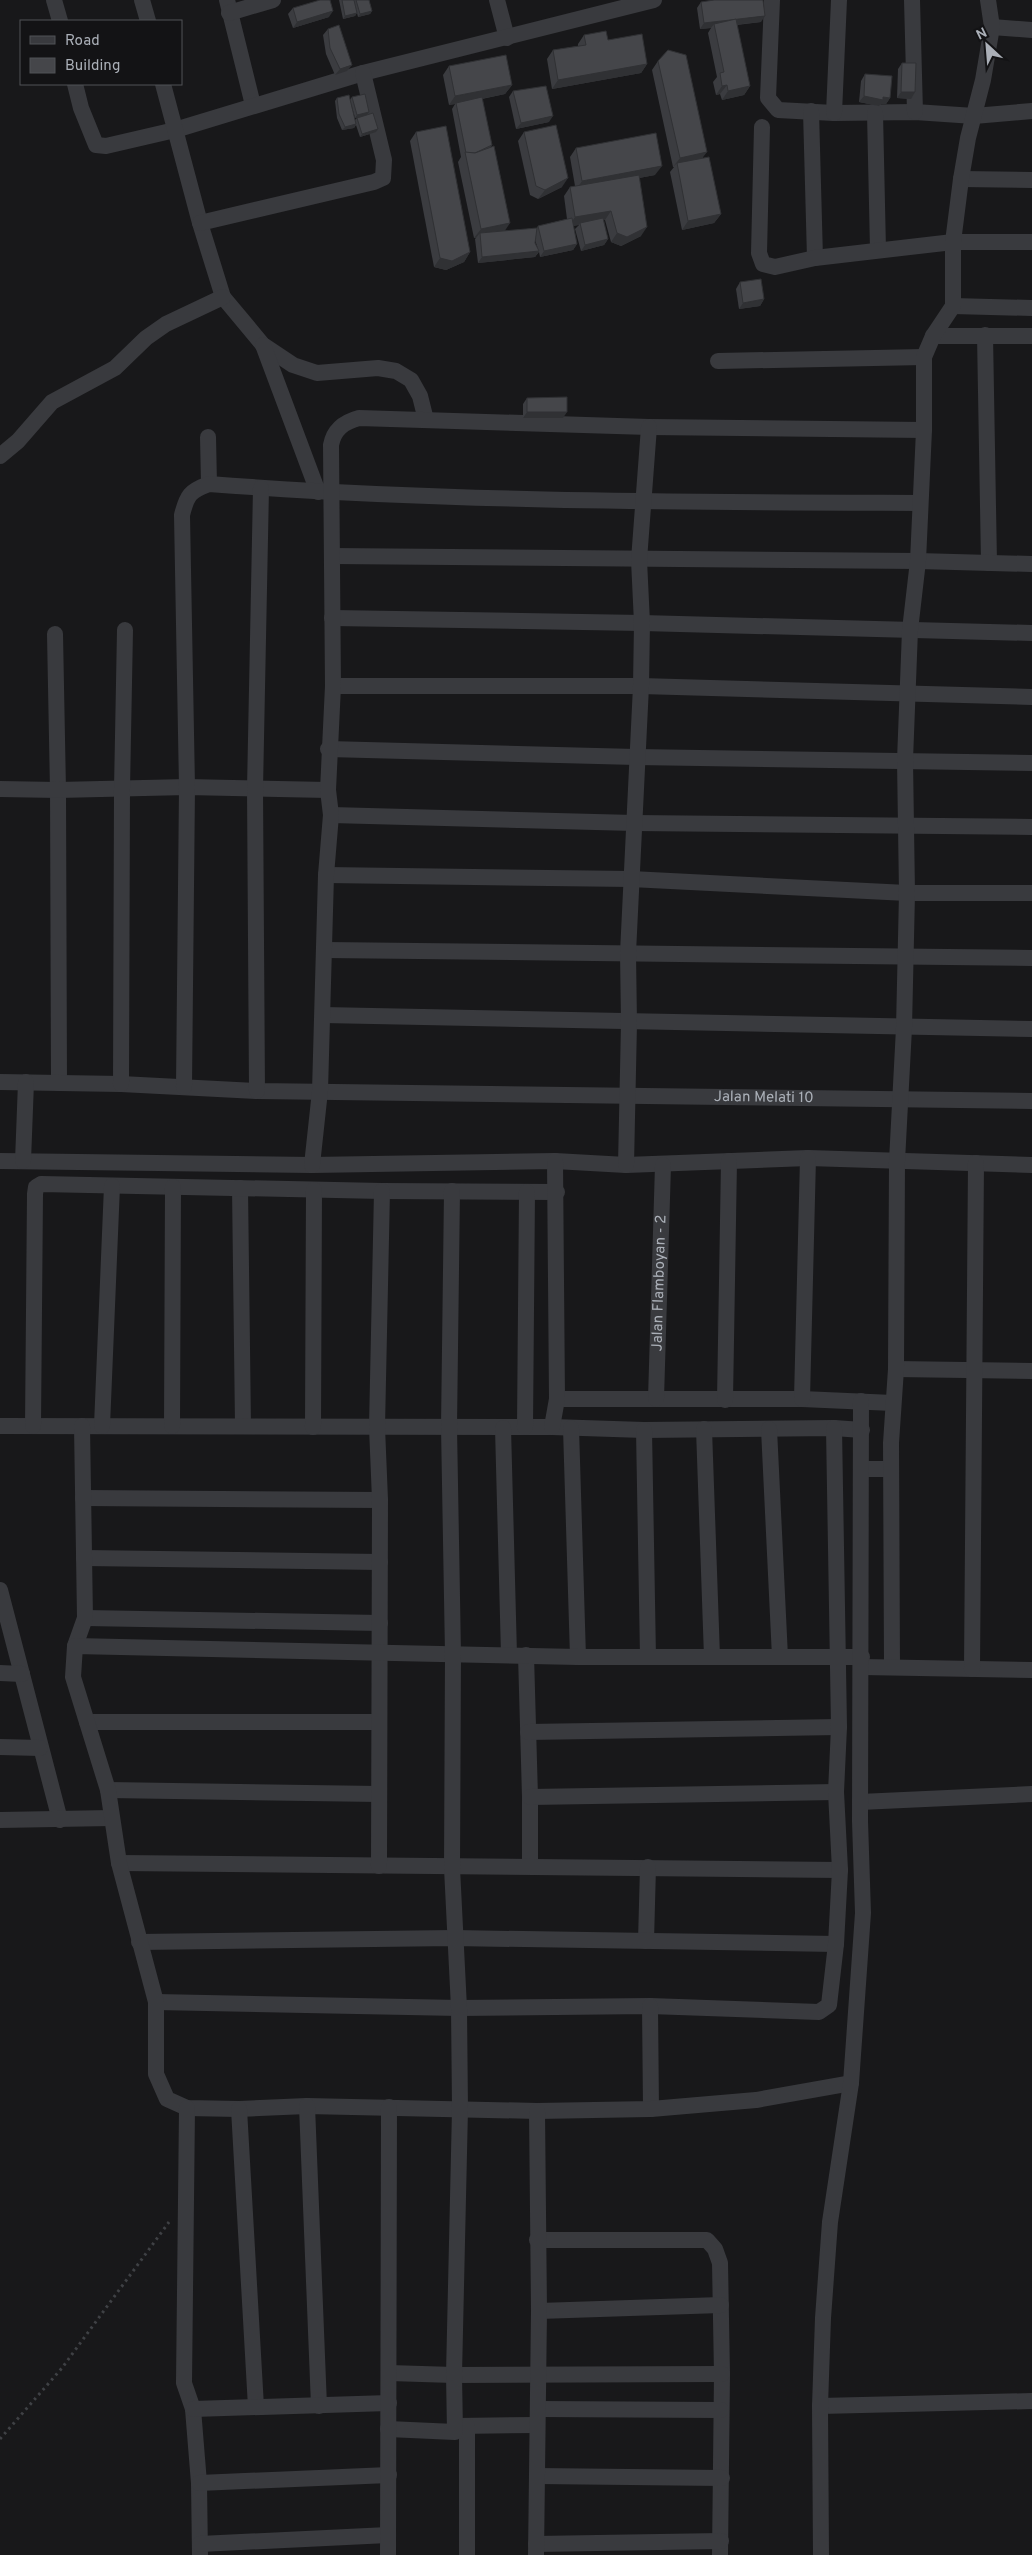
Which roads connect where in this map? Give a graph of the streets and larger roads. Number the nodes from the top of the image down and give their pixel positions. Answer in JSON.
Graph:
{"nodes":[{"id":1,"x":54,"y":0,"type":"edge"},
{"id":2,"x":142,"y":0,"type":"edge"},
{"id":3,"x":273,"y":0,"type":"edge"},
{"id":4,"x":497,"y":0,"type":"edge"},
{"id":5,"x":654,"y":0,"type":"edge"},
{"id":6,"x":772,"y":0,"type":"edge"},
{"id":7,"x":839,"y":0,"type":"edge"},
{"id":8,"x":912,"y":0,"type":"edge"},
{"id":9,"x":988,"y":0,"type":"edge"},
{"id":10,"x":228,"y":6,"type":"edge"},
{"id":11,"x":60,"y":20,"type":"edge"},
{"id":12,"x":148,"y":20,"type":"edge"},
{"id":13,"x":992,"y":27,"type":"junction"},
{"id":14,"x":1032,"y":30,"type":"edge"},
{"id":15,"x":507,"y":38,"type":"junction"},
{"id":16,"x":363,"y":72,"type":"junction"},
{"id":17,"x":75,"y":85,"type":"edge"},
{"id":18,"x":164,"y":85,"type":"edge"},
{"id":19,"x":254,"y":105,"type":"junction"},
{"id":20,"x":811,"y":111,"type":"junction"},
{"id":21,"x":1032,"y":111,"type":"edge"},
{"id":22,"x":915,"y":112,"type":"junction"},
{"id":23,"x":834,"y":113,"type":"junction"},
{"id":24,"x":875,"y":113,"type":"junction"},
{"id":25,"x":974,"y":116,"type":"junction"},
{"id":26,"x":762,"y":127,"type":"dead end"},
{"id":27,"x":175,"y":130,"type":"junction"},
{"id":28,"x":960,"y":179,"type":"junction"},
{"id":29,"x":1032,"y":180,"type":"edge"},
{"id":30,"x":200,"y":223,"type":"junction"},
{"id":31,"x":953,"y":242,"type":"junction"},
{"id":32,"x":1032,"y":242,"type":"edge"},
{"id":33,"x":878,"y":250,"type":"junction"},
{"id":34,"x":815,"y":258,"type":"junction"},
{"id":35,"x":223,"y":297,"type":"junction"},
{"id":36,"x":953,"y":306,"type":"junction"},
{"id":37,"x":1032,"y":308,"type":"edge"},
{"id":38,"x":933,"y":336,"type":"junction"},
{"id":39,"x":985,"y":336,"type":"junction"},
{"id":40,"x":1032,"y":336,"type":"edge"},
{"id":41,"x":263,"y":345,"type":"junction"},
{"id":42,"x":924,"y":357,"type":"junction"},
{"id":43,"x":718,"y":361,"type":"dead end"},
{"id":44,"x":426,"y":420,"type":"junction"},
{"id":45,"x":649,"y":427,"type":"junction"},
{"id":46,"x":924,"y":430,"type":"junction"},
{"id":47,"x":208,"y":437,"type":"dead end"},
{"id":48,"x":0,"y":456,"type":"edge"},
{"id":49,"x":209,"y":484,"type":"junction"},
{"id":50,"x":261,"y":488,"type":"junction"},
{"id":51,"x":324,"y":493,"type":"junction"},
{"id":52,"x":643,"y":502,"type":"junction"},
{"id":53,"x":920,"y":503,"type":"junction"},
{"id":54,"x":332,"y":556,"type":"junction"},
{"id":55,"x":639,"y":560,"type":"junction"},
{"id":56,"x":918,"y":560,"type":"junction"},
{"id":57,"x":989,"y":564,"type":"junction"},
{"id":58,"x":1032,"y":564,"type":"edge"},
{"id":59,"x":332,"y":618,"type":"junction"},
{"id":60,"x":642,"y":622,"type":"junction"},
{"id":61,"x":125,"y":630,"type":"dead end"},
{"id":62,"x":910,"y":630,"type":"junction"},
{"id":63,"x":1032,"y":632,"type":"edge"},
{"id":64,"x":54,"y":634,"type":"dead end"},
{"id":65,"x":333,"y":686,"type":"junction"},
{"id":66,"x":641,"y":686,"type":"junction"},
{"id":67,"x":909,"y":694,"type":"junction"},
{"id":68,"x":1032,"y":698,"type":"edge"},
{"id":69,"x":328,"y":748,"type":"junction"},
{"id":70,"x":636,"y":757,"type":"junction"},
{"id":71,"x":905,"y":760,"type":"junction"},
{"id":72,"x":1032,"y":763,"type":"edge"},
{"id":73,"x":187,"y":787,"type":"junction"},
{"id":74,"x":0,"y":789,"type":"edge"},
{"id":75,"x":122,"y":789,"type":"junction"},
{"id":76,"x":255,"y":789,"type":"junction"},
{"id":77,"x":58,"y":790,"type":"junction"},
{"id":78,"x":328,"y":790,"type":"junction"},
{"id":79,"x":331,"y":815,"type":"junction"},
{"id":80,"x":634,"y":823,"type":"junction"},
{"id":81,"x":906,"y":826,"type":"junction"},
{"id":82,"x":1032,"y":827,"type":"edge"},
{"id":83,"x":326,"y":874,"type":"junction"},
{"id":84,"x":631,"y":879,"type":"junction"},
{"id":85,"x":907,"y":892,"type":"junction"},
{"id":86,"x":1032,"y":893,"type":"edge"},
{"id":87,"x":325,"y":950,"type":"junction"},
{"id":88,"x":628,"y":953,"type":"junction"},
{"id":89,"x":904,"y":956,"type":"junction"},
{"id":90,"x":1032,"y":958,"type":"edge"},
{"id":91,"x":323,"y":1015,"type":"junction"},
{"id":92,"x":629,"y":1023,"type":"junction"},
{"id":93,"x":904,"y":1028,"type":"junction"},
{"id":94,"x":1032,"y":1030,"type":"edge"},
{"id":95,"x":0,"y":1082,"type":"edge"},
{"id":96,"x":26,"y":1082,"type":"junction"},
{"id":97,"x":59,"y":1083,"type":"junction"},
{"id":98,"x":121,"y":1084,"type":"junction"},
{"id":99,"x":184,"y":1086,"type":"junction"},
{"id":100,"x":257,"y":1090,"type":"junction"},
{"id":101,"x":320,"y":1091,"type":"junction"},
{"id":102,"x":626,"y":1095,"type":"junction"},
{"id":103,"x":902,"y":1099,"type":"junction"},
{"id":104,"x":1032,"y":1101,"type":"edge"},
{"id":105,"x":808,"y":1158,"type":"junction"},
{"id":106,"x":0,"y":1161,"type":"edge"},
{"id":107,"x":23,"y":1161,"type":"junction"},
{"id":108,"x":556,"y":1161,"type":"junction"},
{"id":109,"x":730,"y":1161,"type":"junction"},
{"id":110,"x":897,"y":1161,"type":"junction"},
{"id":111,"x":976,"y":1164,"type":"junction"},
{"id":112,"x":312,"y":1165,"type":"junction"},
{"id":113,"x":626,"y":1165,"type":"junction"},
{"id":114,"x":663,"y":1165,"type":"junction"},
{"id":115,"x":1032,"y":1165,"type":"edge"},
{"id":116,"x":112,"y":1186,"type":"junction"},
{"id":117,"x":173,"y":1187,"type":"junction"},
{"id":118,"x":240,"y":1188,"type":"junction"},
{"id":119,"x":314,"y":1190,"type":"junction"},
{"id":120,"x":452,"y":1191,"type":"junction"},
{"id":121,"x":382,"y":1192,"type":"junction"},
{"id":122,"x":528,"y":1192,"type":"junction"},
{"id":123,"x":557,"y":1192,"type":"junction"},
{"id":124,"x":896,"y":1369,"type":"junction"},
{"id":125,"x":1032,"y":1371,"type":"edge"},
{"id":126,"x":974,"y":1372,"type":"junction"},
{"id":127,"x":557,"y":1399,"type":"junction"},
{"id":128,"x":656,"y":1399,"type":"junction"},
{"id":129,"x":725,"y":1400,"type":"junction"},
{"id":130,"x":802,"y":1400,"type":"junction"},
{"id":131,"x":861,"y":1401,"type":"junction"},
{"id":132,"x":893,"y":1403,"type":"junction"},
{"id":133,"x":0,"y":1426,"type":"edge"},
{"id":134,"x":32,"y":1426,"type":"junction"},
{"id":135,"x":82,"y":1426,"type":"junction"},
{"id":136,"x":102,"y":1426,"type":"junction"},
{"id":137,"x":172,"y":1426,"type":"junction"},
{"id":138,"x":243,"y":1426,"type":"junction"},
{"id":139,"x":312,"y":1426,"type":"junction"},
{"id":140,"x":377,"y":1427,"type":"junction"},
{"id":141,"x":449,"y":1427,"type":"junction"},
{"id":142,"x":525,"y":1427,"type":"junction"},
{"id":143,"x":552,"y":1427,"type":"junction"},
{"id":144,"x":503,"y":1428,"type":"junction"},
{"id":145,"x":571,"y":1428,"type":"junction"},
{"id":146,"x":834,"y":1428,"type":"junction"},
{"id":147,"x":704,"y":1429,"type":"junction"},
{"id":148,"x":769,"y":1429,"type":"junction"},
{"id":149,"x":644,"y":1430,"type":"junction"},
{"id":150,"x":862,"y":1430,"type":"junction"},
{"id":151,"x":862,"y":1469,"type":"junction"},
{"id":152,"x":891,"y":1469,"type":"junction"},
{"id":153,"x":83,"y":1498,"type":"junction"},
{"id":154,"x":380,"y":1500,"type":"junction"},
{"id":155,"x":84,"y":1558,"type":"junction"},
{"id":156,"x":380,"y":1562,"type":"junction"},
{"id":157,"x":0,"y":1590,"type":"edge"},
{"id":158,"x":2,"y":1607,"type":"edge"},
{"id":159,"x":85,"y":1618,"type":"junction"},
{"id":160,"x":380,"y":1623,"type":"junction"},
{"id":161,"x":75,"y":1646,"type":"junction"},
{"id":162,"x":380,"y":1653,"type":"junction"},
{"id":163,"x":453,"y":1654,"type":"junction"},
{"id":164,"x":509,"y":1655,"type":"junction"},
{"id":165,"x":526,"y":1656,"type":"junction"},
{"id":166,"x":578,"y":1657,"type":"junction"},
{"id":167,"x":648,"y":1657,"type":"junction"},
{"id":168,"x":712,"y":1657,"type":"junction"},
{"id":169,"x":780,"y":1657,"type":"junction"},
{"id":170,"x":837,"y":1657,"type":"junction"},
{"id":171,"x":862,"y":1662,"type":"junction"},
{"id":172,"x":892,"y":1666,"type":"junction"},
{"id":173,"x":972,"y":1669,"type":"junction"},
{"id":174,"x":1032,"y":1670,"type":"edge"},
{"id":175,"x":0,"y":1673,"type":"edge"},
{"id":176,"x":22,"y":1674,"type":"junction"},
{"id":177,"x":87,"y":1722,"type":"junction"},
{"id":178,"x":379,"y":1722,"type":"junction"},
{"id":179,"x":839,"y":1727,"type":"junction"},
{"id":180,"x":528,"y":1732,"type":"junction"},
{"id":181,"x":0,"y":1747,"type":"edge"},
{"id":182,"x":40,"y":1748,"type":"junction"},
{"id":183,"x":108,"y":1790,"type":"junction"},
{"id":184,"x":836,"y":1792,"type":"junction"},
{"id":185,"x":379,"y":1794,"type":"junction"},
{"id":186,"x":1032,"y":1794,"type":"edge"},
{"id":187,"x":530,"y":1797,"type":"junction"},
{"id":188,"x":860,"y":1802,"type":"junction"},
{"id":189,"x":111,"y":1818,"type":"junction"},
{"id":190,"x":0,"y":1820,"type":"edge"},
{"id":191,"x":60,"y":1820,"type":"junction"},
{"id":192,"x":860,"y":1821,"type":"junction"},
{"id":193,"x":837,"y":1824,"type":"junction"},
{"id":194,"x":119,"y":1863,"type":"junction"},
{"id":195,"x":379,"y":1866,"type":"junction"},
{"id":196,"x":530,"y":1866,"type":"junction"},
{"id":197,"x":648,"y":1867,"type":"junction"},
{"id":198,"x":452,"y":1868,"type":"junction"},
{"id":199,"x":840,"y":1870,"type":"junction"},
{"id":200,"x":454,"y":1938,"type":"junction"},
{"id":201,"x":646,"y":1941,"type":"junction"},
{"id":202,"x":139,"y":1942,"type":"junction"},
{"id":203,"x":836,"y":1944,"type":"junction"},
{"id":204,"x":156,"y":2002,"type":"junction"},
{"id":205,"x":650,"y":2006,"type":"junction"},
{"id":206,"x":459,"y":2008,"type":"junction"},
{"id":207,"x":851,"y":2083,"type":"junction"},
{"id":208,"x":307,"y":2106,"type":"junction"},
{"id":209,"x":390,"y":2107,"type":"junction"},
{"id":210,"x":188,"y":2108,"type":"junction"},
{"id":211,"x":239,"y":2109,"type":"junction"},
{"id":212,"x":460,"y":2109,"type":"junction"},
{"id":213,"x":651,"y":2109,"type":"junction"},
{"id":214,"x":537,"y":2111,"type":"junction"},
{"id":215,"x":537,"y":2240,"type":"junction"},
{"id":216,"x":721,"y":2305,"type":"junction"},
{"id":217,"x":539,"y":2311,"type":"junction"},
{"id":218,"x":389,"y":2373,"type":"junction"},
{"id":219,"x":538,"y":2374,"type":"junction"},
{"id":220,"x":722,"y":2374,"type":"junction"},
{"id":221,"x":454,"y":2375,"type":"junction"},
{"id":222,"x":1032,"y":2401,"type":"edge"},
{"id":223,"x":389,"y":2403,"type":"junction"},
{"id":224,"x":319,"y":2406,"type":"junction"},
{"id":225,"x":820,"y":2406,"type":"junction"},
{"id":226,"x":256,"y":2407,"type":"junction"},
{"id":227,"x":538,"y":2408,"type":"junction"},
{"id":228,"x":193,"y":2409,"type":"junction"},
{"id":229,"x":721,"y":2410,"type":"junction"},
{"id":230,"x":536,"y":2425,"type":"junction"},
{"id":231,"x":460,"y":2426,"type":"junction"},
{"id":232,"x":388,"y":2430,"type":"junction"},
{"id":233,"x":389,"y":2475,"type":"junction"},
{"id":234,"x":537,"y":2476,"type":"junction"},
{"id":235,"x":722,"y":2478,"type":"junction"},
{"id":236,"x":199,"y":2483,"type":"junction"},
{"id":237,"x":388,"y":2535,"type":"junction"},
{"id":238,"x":721,"y":2548,"type":"edge"},
{"id":239,"x":200,"y":2550,"type":"edge"},
{"id":240,"x":536,"y":2550,"type":"edge"},
{"id":241,"x":388,"y":2555,"type":"edge"},
{"id":242,"x":467,"y":2555,"type":"edge"},
{"id":243,"x":821,"y":2555,"type":"edge"}],
"edges":[{"from":1,"to":11,"type":"street"},
{"from":2,"to":12,"type":"street"},
{"from":3,"to":10,"type":"street"},
{"from":4,"to":15,"type":"street"},
{"from":5,"to":15,"type":"street"},
{"from":6,"to":20,"type":"street"},
{"from":7,"to":23,"type":"street"},
{"from":8,"to":22,"type":"street"},
{"from":9,"to":13,"type":"street"},
{"from":10,"to":19,"type":"street"},
{"from":13,"to":14,"type":"street"},
{"from":13,"to":25,"type":"street"},
{"from":15,"to":16,"type":"street"},
{"from":16,"to":19,"type":"street"},
{"from":16,"to":30,"type":"street"},
{"from":17,"to":27,"type":"street"},
{"from":18,"to":27,"type":"street"},
{"from":19,"to":27,"type":"street"},
{"from":20,"to":23,"type":"street"},
{"from":20,"to":34,"type":"street"},
{"from":21,"to":25,"type":"street"},
{"from":22,"to":24,"type":"street"},
{"from":22,"to":25,"type":"street"},
{"from":23,"to":24,"type":"street"},
{"from":24,"to":33,"type":"street"},
{"from":25,"to":28,"type":"street"},
{"from":26,"to":34,"type":"street"},
{"from":27,"to":30,"type":"street"},
{"from":28,"to":29,"type":"street"},
{"from":28,"to":31,"type":"street"},
{"from":30,"to":35,"type":"street"},
{"from":31,"to":32,"type":"street"},
{"from":31,"to":33,"type":"street"},
{"from":31,"to":36,"type":"street"},
{"from":33,"to":34,"type":"street"},
{"from":35,"to":41,"type":"street"},
{"from":35,"to":48,"type":"street"},
{"from":36,"to":37,"type":"street"},
{"from":36,"to":38,"type":"street"},
{"from":38,"to":39,"type":"street"},
{"from":38,"to":42,"type":"street"},
{"from":39,"to":40,"type":"street"},
{"from":39,"to":57,"type":"street"},
{"from":41,"to":44,"type":"street"},
{"from":41,"to":51,"type":"street"},
{"from":42,"to":43,"type":"street"},
{"from":42,"to":46,"type":"street"},
{"from":44,"to":45,"type":"street"},
{"from":44,"to":51,"type":"street"},
{"from":45,"to":46,"type":"street"},
{"from":45,"to":52,"type":"street"},
{"from":46,"to":53,"type":"street"},
{"from":47,"to":49,"type":"street"},
{"from":49,"to":50,"type":"street"},
{"from":49,"to":73,"type":"street"},
{"from":50,"to":51,"type":"street"},
{"from":50,"to":76,"type":"street"},
{"from":51,"to":52,"type":"street"},
{"from":51,"to":54,"type":"street"},
{"from":52,"to":53,"type":"street"},
{"from":52,"to":55,"type":"street"},
{"from":53,"to":56,"type":"street"},
{"from":54,"to":55,"type":"street"},
{"from":54,"to":59,"type":"street"},
{"from":55,"to":56,"type":"street"},
{"from":55,"to":60,"type":"street"},
{"from":56,"to":57,"type":"street"},
{"from":56,"to":62,"type":"street"},
{"from":57,"to":58,"type":"street"},
{"from":59,"to":60,"type":"street"},
{"from":59,"to":65,"type":"street"},
{"from":60,"to":62,"type":"street"},
{"from":60,"to":66,"type":"street"},
{"from":61,"to":75,"type":"street"},
{"from":62,"to":63,"type":"street"},
{"from":62,"to":67,"type":"street"},
{"from":64,"to":77,"type":"street"},
{"from":65,"to":66,"type":"street"},
{"from":65,"to":69,"type":"street"},
{"from":66,"to":67,"type":"street"},
{"from":66,"to":70,"type":"street"},
{"from":67,"to":68,"type":"street"},
{"from":67,"to":71,"type":"street"},
{"from":69,"to":70,"type":"street"},
{"from":69,"to":78,"type":"street"},
{"from":70,"to":71,"type":"street"},
{"from":70,"to":80,"type":"street"},
{"from":71,"to":72,"type":"street"},
{"from":71,"to":81,"type":"street"},
{"from":73,"to":75,"type":"street"},
{"from":73,"to":76,"type":"street"},
{"from":73,"to":99,"type":"street"},
{"from":74,"to":77,"type":"street"},
{"from":75,"to":77,"type":"street"},
{"from":75,"to":98,"type":"street"},
{"from":76,"to":78,"type":"street"},
{"from":76,"to":100,"type":"street"},
{"from":77,"to":97,"type":"street"},
{"from":78,"to":79,"type":"street"},
{"from":79,"to":80,"type":"street"},
{"from":79,"to":83,"type":"street"},
{"from":80,"to":81,"type":"street"},
{"from":80,"to":84,"type":"street"},
{"from":81,"to":82,"type":"street"},
{"from":81,"to":85,"type":"street"},
{"from":83,"to":84,"type":"street"},
{"from":83,"to":87,"type":"street"},
{"from":84,"to":85,"type":"street"},
{"from":84,"to":88,"type":"street"},
{"from":85,"to":86,"type":"street"},
{"from":85,"to":89,"type":"street"},
{"from":87,"to":88,"type":"street"},
{"from":87,"to":91,"type":"street"},
{"from":88,"to":89,"type":"street"},
{"from":88,"to":92,"type":"street"},
{"from":89,"to":90,"type":"street"},
{"from":89,"to":93,"type":"street"},
{"from":91,"to":92,"type":"street"},
{"from":91,"to":101,"type":"street"},
{"from":92,"to":93,"type":"street"},
{"from":92,"to":102,"type":"street"},
{"from":93,"to":94,"type":"street"},
{"from":93,"to":103,"type":"street"},
{"from":95,"to":96,"type":"street","name":"Jalan Melati 10"},
{"from":96,"to":97,"type":"street","name":"Jalan Melati 10"},
{"from":96,"to":107,"type":"street"},
{"from":97,"to":98,"type":"street","name":"Jalan Melati 10"},
{"from":98,"to":99,"type":"street","name":"Jalan Melati 10"},
{"from":99,"to":100,"type":"street","name":"Jalan Melati 10"},
{"from":100,"to":101,"type":"street","name":"Jalan Melati 10"},
{"from":101,"to":102,"type":"street","name":"Jalan Melati 10"},
{"from":101,"to":112,"type":"street"},
{"from":102,"to":103,"type":"street","name":"Jalan Melati 10"},
{"from":102,"to":113,"type":"street"},
{"from":103,"to":104,"type":"street","name":"Jalan Melati 10"},
{"from":103,"to":110,"type":"street"},
{"from":105,"to":109,"type":"street"},
{"from":105,"to":110,"type":"street"},
{"from":105,"to":130,"type":"street"},
{"from":106,"to":107,"type":"street"},
{"from":107,"to":112,"type":"street"},
{"from":108,"to":112,"type":"street"},
{"from":108,"to":113,"type":"street"},
{"from":108,"to":123,"type":"street"},
{"from":109,"to":114,"type":"street"},
{"from":109,"to":129,"type":"street"},
{"from":110,"to":111,"type":"street"},
{"from":110,"to":124,"type":"street"},
{"from":111,"to":115,"type":"street"},
{"from":111,"to":126,"type":"street"},
{"from":113,"to":114,"type":"street"},
{"from":114,"to":128,"type":"street","name":"Jalan Flamboyan - 2"},
{"from":116,"to":117,"type":"street"},
{"from":116,"to":134,"type":"street"},
{"from":116,"to":136,"type":"street"},
{"from":117,"to":118,"type":"street"},
{"from":117,"to":137,"type":"street"},
{"from":118,"to":119,"type":"street"},
{"from":118,"to":138,"type":"street"},
{"from":119,"to":121,"type":"street"},
{"from":119,"to":139,"type":"street"},
{"from":120,"to":121,"type":"street"},
{"from":120,"to":122,"type":"street"},
{"from":120,"to":141,"type":"street"},
{"from":121,"to":140,"type":"street"},
{"from":122,"to":123,"type":"street"},
{"from":122,"to":142,"type":"street"},
{"from":123,"to":127,"type":"street"},
{"from":124,"to":126,"type":"street"},
{"from":124,"to":132,"type":"street"},
{"from":125,"to":126,"type":"street"},
{"from":126,"to":173,"type":"street"},
{"from":127,"to":128,"type":"street"},
{"from":127,"to":143,"type":"street"},
{"from":128,"to":129,"type":"street"},
{"from":129,"to":130,"type":"street"},
{"from":130,"to":131,"type":"street"},
{"from":131,"to":132,"type":"street"},
{"from":131,"to":150,"type":"street"},
{"from":132,"to":152,"type":"street"},
{"from":133,"to":134,"type":"street"},
{"from":134,"to":135,"type":"street"},
{"from":135,"to":136,"type":"street"},
{"from":135,"to":153,"type":"street"},
{"from":136,"to":137,"type":"street"},
{"from":137,"to":138,"type":"street"},
{"from":138,"to":139,"type":"street"},
{"from":139,"to":140,"type":"street"},
{"from":140,"to":141,"type":"street"},
{"from":140,"to":154,"type":"street"},
{"from":141,"to":144,"type":"street"},
{"from":141,"to":163,"type":"street"},
{"from":142,"to":143,"type":"street"},
{"from":142,"to":144,"type":"street"},
{"from":143,"to":145,"type":"street"},
{"from":144,"to":164,"type":"street"},
{"from":145,"to":149,"type":"street"},
{"from":145,"to":166,"type":"street"},
{"from":146,"to":148,"type":"street"},
{"from":146,"to":150,"type":"street"},
{"from":146,"to":170,"type":"street"},
{"from":147,"to":148,"type":"street"},
{"from":147,"to":149,"type":"street"},
{"from":147,"to":168,"type":"street"},
{"from":148,"to":169,"type":"street"},
{"from":149,"to":167,"type":"street"},
{"from":150,"to":151,"type":"street"},
{"from":151,"to":152,"type":"street"},
{"from":151,"to":171,"type":"street"},
{"from":152,"to":172,"type":"street"},
{"from":153,"to":154,"type":"street"},
{"from":153,"to":155,"type":"street"},
{"from":154,"to":156,"type":"street"},
{"from":155,"to":156,"type":"street"},
{"from":155,"to":159,"type":"street"},
{"from":156,"to":160,"type":"street"},
{"from":157,"to":158,"type":"street"},
{"from":158,"to":176,"type":"street"},
{"from":159,"to":160,"type":"street"},
{"from":159,"to":161,"type":"street"},
{"from":160,"to":162,"type":"street"},
{"from":161,"to":162,"type":"street"},
{"from":161,"to":177,"type":"street"},
{"from":162,"to":163,"type":"street"},
{"from":162,"to":178,"type":"street"},
{"from":163,"to":164,"type":"street"},
{"from":163,"to":198,"type":"street"},
{"from":164,"to":165,"type":"street"},
{"from":165,"to":166,"type":"street"},
{"from":165,"to":180,"type":"street"},
{"from":166,"to":167,"type":"street"},
{"from":167,"to":168,"type":"street"},
{"from":168,"to":169,"type":"street"},
{"from":169,"to":170,"type":"street"},
{"from":170,"to":171,"type":"street"},
{"from":170,"to":179,"type":"street"},
{"from":171,"to":172,"type":"street"},
{"from":171,"to":188,"type":"street"},
{"from":172,"to":173,"type":"street"},
{"from":173,"to":174,"type":"street"},
{"from":175,"to":176,"type":"street"},
{"from":176,"to":182,"type":"street"},
{"from":177,"to":178,"type":"street"},
{"from":177,"to":183,"type":"street"},
{"from":178,"to":185,"type":"street"},
{"from":179,"to":180,"type":"street"},
{"from":179,"to":184,"type":"street"},
{"from":180,"to":187,"type":"street"},
{"from":181,"to":182,"type":"street"},
{"from":182,"to":191,"type":"street"},
{"from":183,"to":185,"type":"street"},
{"from":183,"to":189,"type":"street"},
{"from":184,"to":187,"type":"street"},
{"from":184,"to":193,"type":"street"},
{"from":185,"to":195,"type":"street"},
{"from":186,"to":188,"type":"street"},
{"from":187,"to":196,"type":"street"},
{"from":188,"to":192,"type":"street"},
{"from":189,"to":191,"type":"street"},
{"from":189,"to":194,"type":"street"},
{"from":190,"to":191,"type":"street"},
{"from":192,"to":193,"type":"street"},
{"from":192,"to":207,"type":"street"},
{"from":193,"to":199,"type":"street"},
{"from":194,"to":195,"type":"street"},
{"from":194,"to":202,"type":"street"},
{"from":195,"to":198,"type":"street"},
{"from":196,"to":197,"type":"street"},
{"from":196,"to":198,"type":"street"},
{"from":197,"to":199,"type":"street"},
{"from":197,"to":201,"type":"street"},
{"from":198,"to":200,"type":"street"},
{"from":199,"to":203,"type":"street"},
{"from":200,"to":201,"type":"street"},
{"from":200,"to":202,"type":"street"},
{"from":200,"to":206,"type":"street"},
{"from":201,"to":203,"type":"street"},
{"from":202,"to":204,"type":"street"},
{"from":203,"to":205,"type":"street"},
{"from":204,"to":206,"type":"street"},
{"from":204,"to":210,"type":"street"},
{"from":205,"to":206,"type":"street"},
{"from":205,"to":213,"type":"street"},
{"from":206,"to":212,"type":"street"},
{"from":207,"to":213,"type":"street"},
{"from":207,"to":225,"type":"street"},
{"from":208,"to":209,"type":"street"},
{"from":208,"to":211,"type":"street"},
{"from":208,"to":224,"type":"street"},
{"from":209,"to":212,"type":"street"},
{"from":209,"to":218,"type":"street"},
{"from":210,"to":211,"type":"street"},
{"from":210,"to":228,"type":"street"},
{"from":211,"to":226,"type":"street"},
{"from":212,"to":214,"type":"street"},
{"from":212,"to":221,"type":"street"},
{"from":213,"to":214,"type":"street"},
{"from":214,"to":215,"type":"street"},
{"from":215,"to":216,"type":"street"},
{"from":215,"to":217,"type":"street"},
{"from":216,"to":217,"type":"street"},
{"from":216,"to":220,"type":"street"},
{"from":217,"to":219,"type":"street"},
{"from":218,"to":221,"type":"street"},
{"from":218,"to":223,"type":"street"},
{"from":219,"to":220,"type":"street"},
{"from":219,"to":221,"type":"street"},
{"from":219,"to":227,"type":"street"},
{"from":220,"to":229,"type":"street"},
{"from":221,"to":231,"type":"street"},
{"from":222,"to":225,"type":"street"},
{"from":223,"to":224,"type":"street"},
{"from":223,"to":232,"type":"street"},
{"from":224,"to":226,"type":"street"},
{"from":225,"to":243,"type":"street"},
{"from":226,"to":228,"type":"street"},
{"from":227,"to":229,"type":"street"},
{"from":227,"to":230,"type":"street"},
{"from":228,"to":236,"type":"street"},
{"from":229,"to":235,"type":"street"},
{"from":230,"to":231,"type":"street"},
{"from":230,"to":234,"type":"street"},
{"from":231,"to":232,"type":"street"},
{"from":231,"to":242,"type":"street"},
{"from":232,"to":233,"type":"street"},
{"from":233,"to":236,"type":"street"},
{"from":233,"to":237,"type":"street"},
{"from":234,"to":235,"type":"street"},
{"from":234,"to":240,"type":"street"},
{"from":235,"to":238,"type":"street"},
{"from":236,"to":239,"type":"street"},
{"from":237,"to":239,"type":"street"},
{"from":237,"to":241,"type":"street"},
{"from":238,"to":240,"type":"street"}]}
